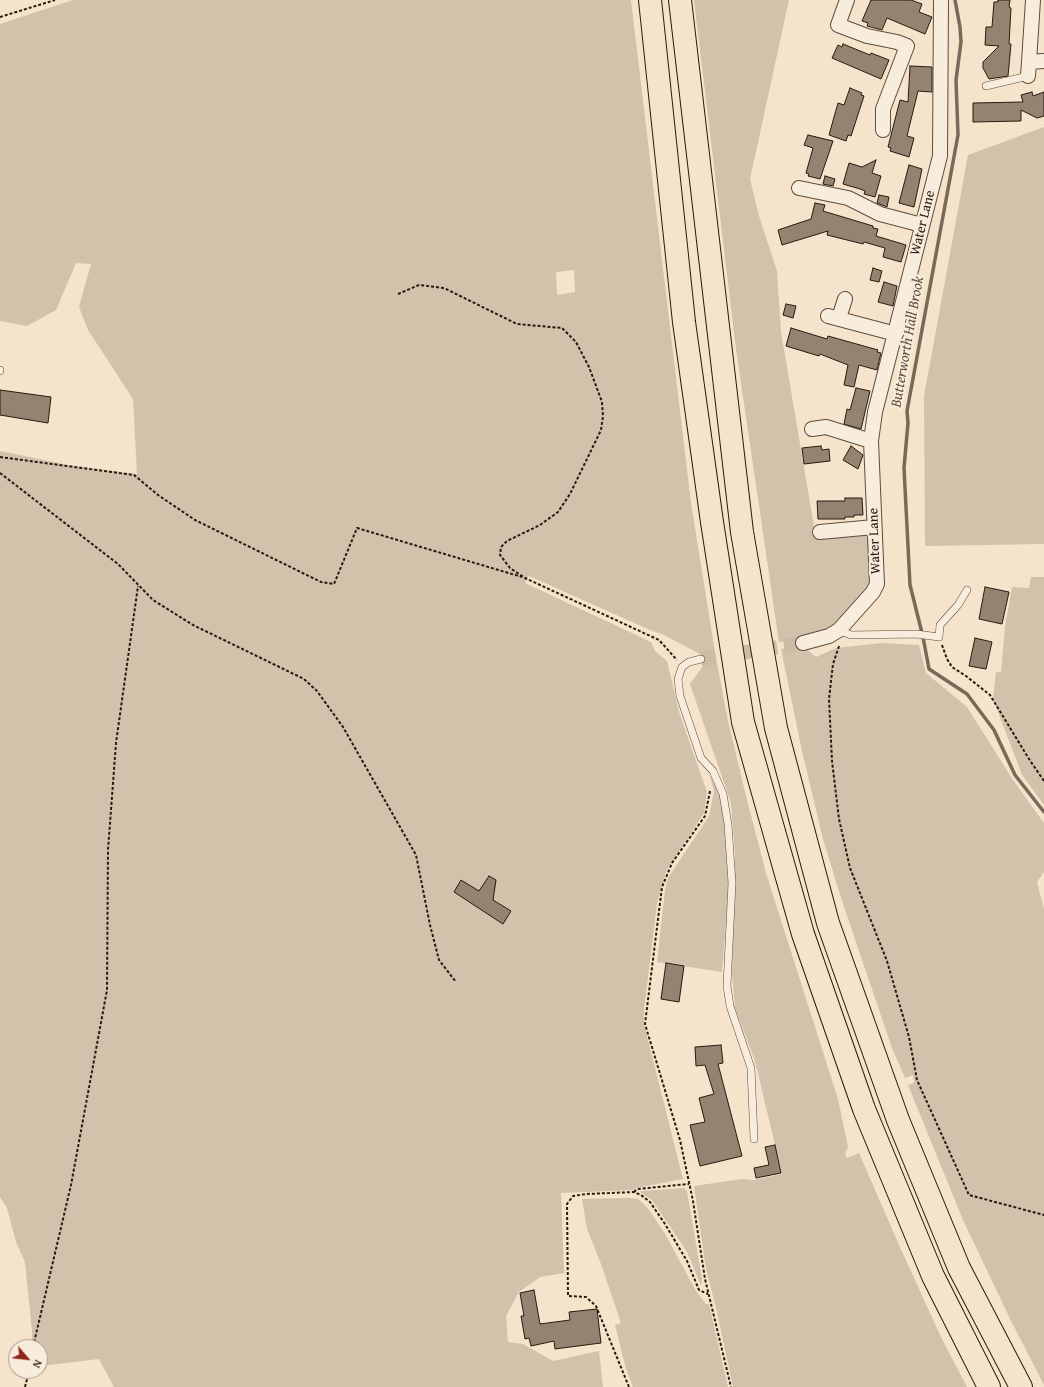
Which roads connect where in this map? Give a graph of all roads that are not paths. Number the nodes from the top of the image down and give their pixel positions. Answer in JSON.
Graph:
{"nodes":[{"id":1,"x":650,"y":0,"type":"edge"},
{"id":2,"x":680,"y":0,"type":"edge"},
{"id":3,"x":847,"y":0,"type":"edge"},
{"id":4,"x":941,"y":0,"type":"edge"},
{"id":5,"x":1033,"y":0,"type":"edge"},
{"id":6,"x":1044,"y":61,"type":"edge"},
{"id":7,"x":1028,"y":69,"type":"junction"},
{"id":8,"x":986,"y":86,"type":"dead end"},
{"id":9,"x":883,"y":130,"type":"dead end"},
{"id":10,"x":799,"y":188,"type":"dead end"},
{"id":11,"x":922,"y":225,"type":"junction"},
{"id":12,"x":845,"y":299,"type":"dead end"},
{"id":13,"x":896,"y":334,"type":"junction"},
{"id":14,"x":812,"y":429,"type":"dead end"},
{"id":15,"x":871,"y":441,"type":"junction"},
{"id":16,"x":874,"y":527,"type":"junction"},
{"id":17,"x":820,"y":532,"type":"dead end"},
{"id":18,"x":967,"y":590,"type":"dead end"},
{"id":19,"x":841,"y":631,"type":"junction"},
{"id":20,"x":803,"y":643,"type":"tunnel mouth"},
{"id":21,"x":701,"y":659,"type":"tunnel mouth"},
{"id":22,"x":754,"y":1139,"type":"dead end"},
{"id":23,"x":989,"y":1387,"type":"edge"},
{"id":24,"x":1021,"y":1387,"type":"edge"}],
"edges":[{"from":1,"to":23,"type":"highway"},
{"from":2,"to":24,"type":"highway"},
{"from":3,"to":9,"type":"street"},
{"from":4,"to":11,"type":"street","name":"Water Lane"},
{"from":5,"to":7,"type":"street"},
{"from":6,"to":7,"type":"street"},
{"from":7,"to":8,"type":"lane"},
{"from":10,"to":11,"type":"street"},
{"from":11,"to":13,"type":"street","name":"Water Lane"},
{"from":12,"to":13,"type":"street"},
{"from":13,"to":15,"type":"street","name":"Water Lane"},
{"from":14,"to":15,"type":"street"},
{"from":15,"to":16,"type":"street","name":"Water Lane"},
{"from":16,"to":17,"type":"street"},
{"from":16,"to":19,"type":"street","name":"Water Lane"},
{"from":18,"to":19,"type":"lane"},
{"from":19,"to":20,"type":"street","name":"Water Lane"},
{"from":21,"to":22,"type":"lane"}]}
